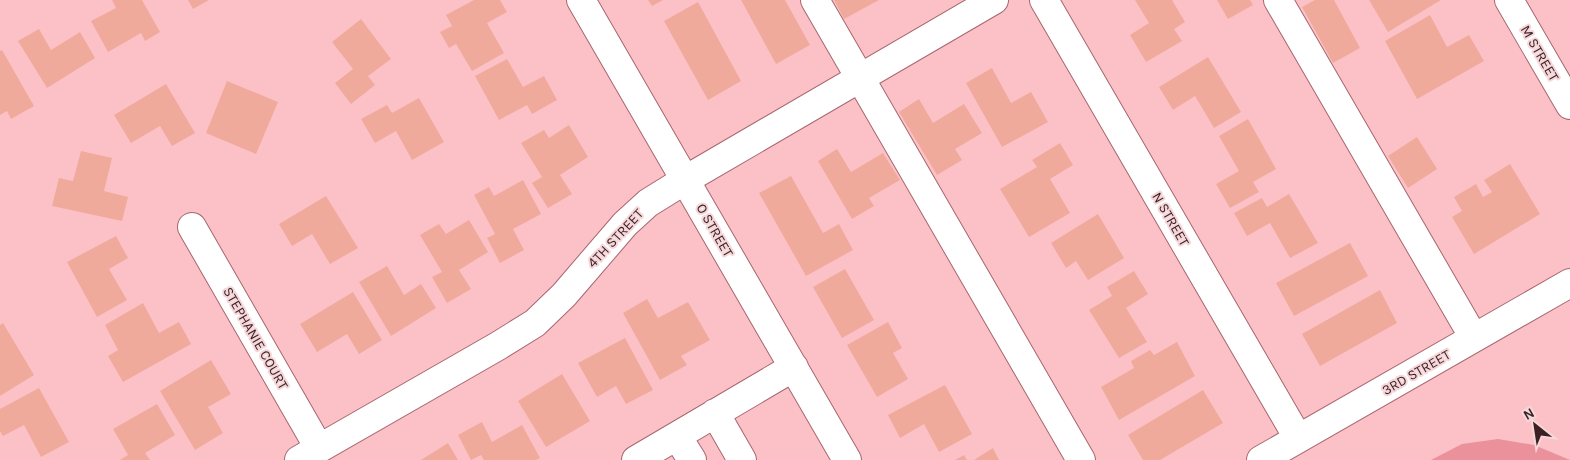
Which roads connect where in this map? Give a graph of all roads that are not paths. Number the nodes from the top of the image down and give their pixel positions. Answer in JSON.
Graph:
{"nodes":[{"id":1,"x":581,"y":0,"type":"edge"},
{"id":2,"x":815,"y":0,"type":"edge"},
{"id":3,"x":994,"y":0,"type":"edge"},
{"id":4,"x":1044,"y":0,"type":"edge"},
{"id":5,"x":1278,"y":0,"type":"edge"},
{"id":6,"x":1509,"y":0,"type":"edge"},
{"id":7,"x":860,"y":78,"type":"junction"},
{"id":8,"x":1570,"y":105,"type":"edge"},
{"id":9,"x":685,"y":180,"type":"junction"},
{"id":10,"x":192,"y":227,"type":"dead end"},
{"id":11,"x":1570,"y":283,"type":"edge"},
{"id":12,"x":1474,"y":338,"type":"junction"},
{"id":13,"x":794,"y":367,"type":"junction"},
{"id":14,"x":715,"y":413,"type":"junction"},
{"id":15,"x":677,"y":436,"type":"junction"},
{"id":16,"x":1298,"y":438,"type":"junction"},
{"id":17,"x":309,"y":454,"type":"edge"},
{"id":18,"x":636,"y":460,"type":"edge"},
{"id":19,"x":692,"y":460,"type":"edge"},
{"id":20,"x":742,"y":460,"type":"edge"},
{"id":21,"x":848,"y":460,"type":"edge"},
{"id":22,"x":1081,"y":460,"type":"edge"},
{"id":23,"x":1261,"y":460,"type":"edge"}],
"edges":[{"from":1,"to":9,"type":"street","name":"O STREET"},
{"from":2,"to":7,"type":"street"},
{"from":3,"to":7,"type":"street","name":"4TH STREET"},
{"from":4,"to":16,"type":"street","name":"N STREET"},
{"from":5,"to":12,"type":"street"},
{"from":6,"to":8,"type":"street","name":"M STREET"},
{"from":7,"to":9,"type":"street","name":"4TH STREET"},
{"from":7,"to":22,"type":"street"},
{"from":9,"to":13,"type":"street","name":"O STREET"},
{"from":9,"to":17,"type":"street","name":"4TH STREET"},
{"from":10,"to":17,"type":"street","name":"STEPHANIE COURT"},
{"from":11,"to":12,"type":"street","name":"3RD STREET"},
{"from":12,"to":16,"type":"street","name":"3RD STREET"},
{"from":13,"to":14,"type":"street"},
{"from":13,"to":21,"type":"street","name":"O STREET"},
{"from":14,"to":15,"type":"street"},
{"from":14,"to":20,"type":"street"},
{"from":15,"to":18,"type":"street"},
{"from":15,"to":19,"type":"street"},
{"from":16,"to":23,"type":"street","name":"3RD STREET"}]}
